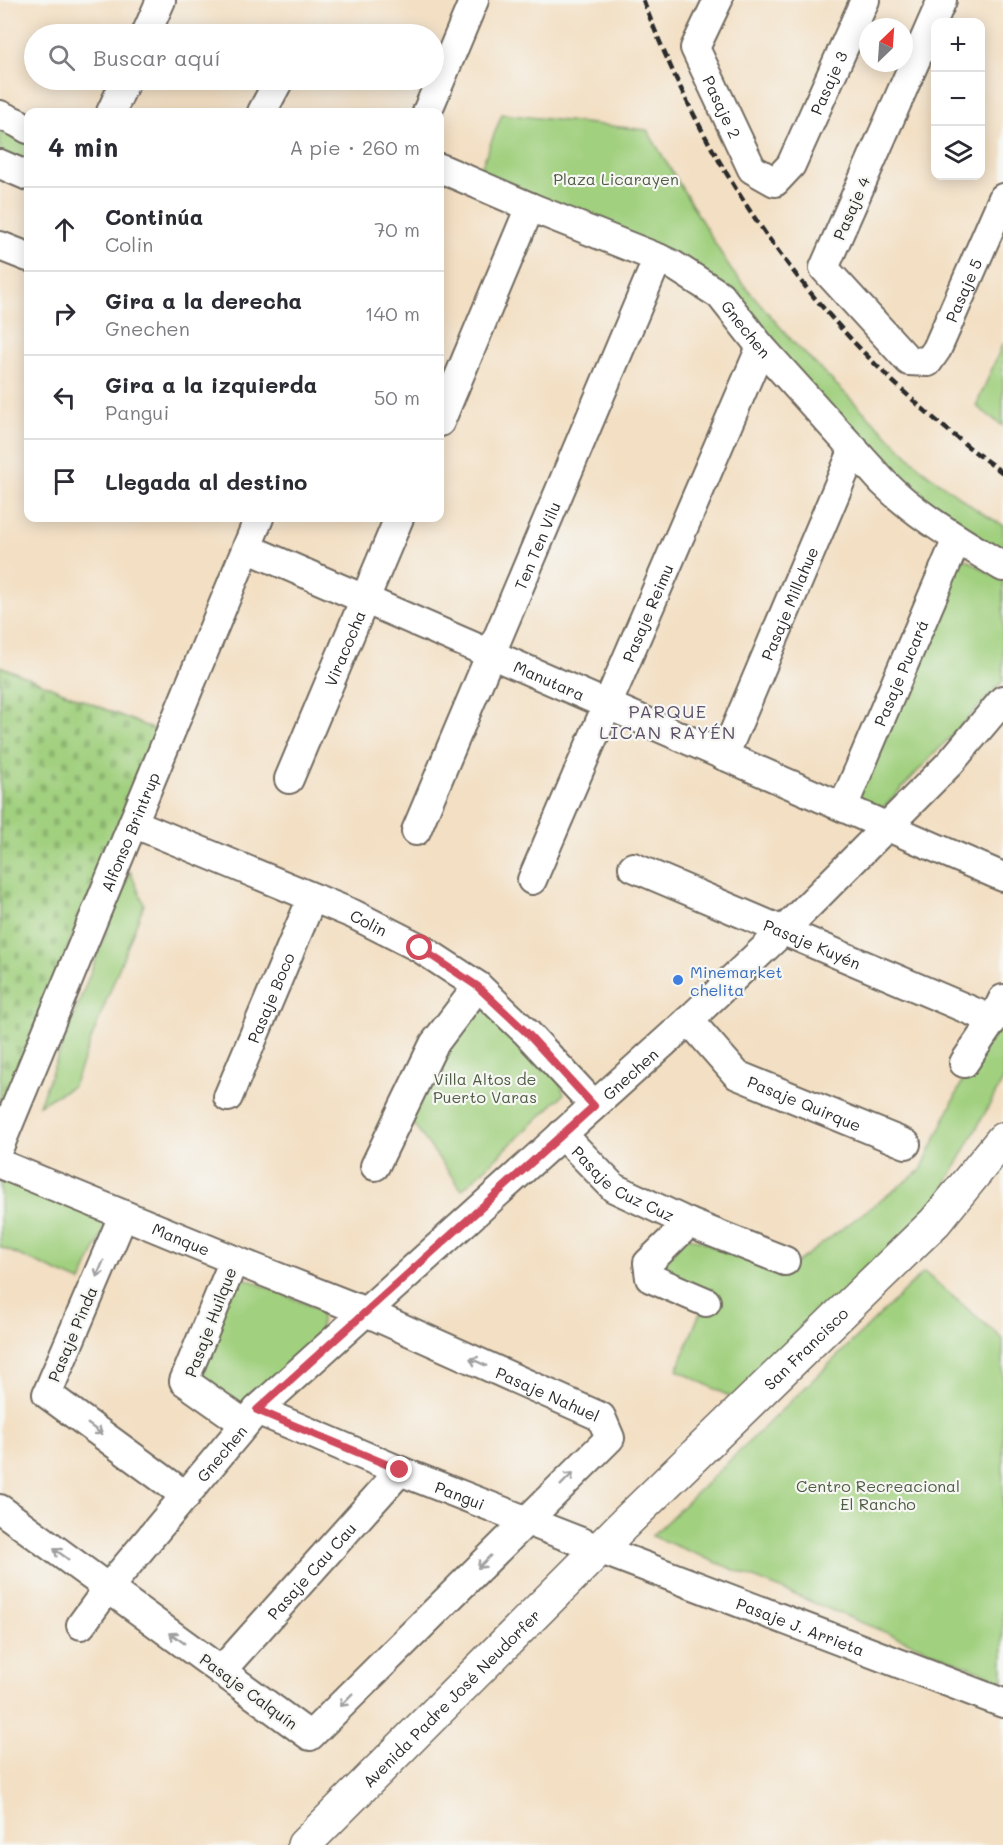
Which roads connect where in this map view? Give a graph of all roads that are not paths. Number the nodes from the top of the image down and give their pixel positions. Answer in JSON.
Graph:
{"nodes":[{"id":1,"x":161,"y":0,"type":"edge"},
{"id":2,"x":474,"y":0,"type":"edge"},
{"id":3,"x":718,"y":0,"type":"edge"},
{"id":4,"x":866,"y":0,"type":"edge"},
{"id":5,"x":942,"y":0,"type":"edge"},
{"id":6,"x":150,"y":24,"type":"edge"},
{"id":7,"x":444,"y":71,"type":"edge"},
{"id":8,"x":121,"y":90,"type":"edge"},
{"id":9,"x":274,"y":90,"type":"edge"},
{"id":10,"x":436,"y":90,"type":"edge"},
{"id":11,"x":113,"y":108,"type":"edge"},
{"id":12,"x":264,"y":108,"type":"edge"},
{"id":13,"x":429,"y":108,"type":"edge"},
{"id":14,"x":0,"y":115,"type":"edge"},
{"id":15,"x":24,"y":127,"type":"edge"},
{"id":16,"x":0,"y":165,"type":"edge"},
{"id":17,"x":791,"y":165,"type":"joint"},
{"id":18,"x":444,"y":170,"type":"edge"},
{"id":19,"x":24,"y":174,"type":"edge"},
{"id":20,"x":1003,"y":198,"type":"edge"},
{"id":21,"x":530,"y":207,"type":"junction"},
{"id":22,"x":0,"y":246,"type":"edge"},
{"id":23,"x":24,"y":255,"type":"edge"},
{"id":24,"x":658,"y":258,"type":"junction"},
{"id":25,"x":761,"y":347,"type":"junction"},
{"id":26,"x":938,"y":349,"type":"joint"},
{"id":27,"x":444,"y":412,"type":"edge"},
{"id":28,"x":854,"y":449,"type":"junction"},
{"id":29,"x":257,"y":522,"type":"edge"},
{"id":30,"x":397,"y":522,"type":"edge"},
{"id":31,"x":957,"y":539,"type":"junction"},
{"id":32,"x":247,"y":548,"type":"junction"},
{"id":33,"x":1003,"y":567,"type":"edge"},
{"id":34,"x":365,"y":600,"type":"junction"},
{"id":35,"x":491,"y":655,"type":"junction"},
{"id":36,"x":1003,"y":700,"type":"edge"},
{"id":37,"x":607,"y":705,"type":"junction"},
{"id":38,"x":724,"y":756,"type":"junction"},
{"id":39,"x":289,"y":779,"type":"dead end"},
{"id":40,"x":843,"y":807,"type":"junction"},
{"id":41,"x":133,"y":823,"type":"junction"},
{"id":42,"x":886,"y":826,"type":"junction"},
{"id":43,"x":416,"y":831,"type":"dead end"},
{"id":44,"x":633,"y":867,"type":"dead end"},
{"id":45,"x":1003,"y":877,"type":"edge"},
{"id":46,"x":532,"y":880,"type":"dead end"},
{"id":47,"x":312,"y":898,"type":"junction"},
{"id":48,"x":783,"y":931,"type":"junction"},
{"id":49,"x":477,"y":986,"type":"junction"},
{"id":50,"x":998,"y":1010,"type":"edge"},
{"id":51,"x":689,"y":1020,"type":"junction"},
{"id":52,"x":964,"y":1063,"type":"dead end"},
{"id":53,"x":228,"y":1097,"type":"dead end"},
{"id":54,"x":594,"y":1106,"type":"junction"},
{"id":55,"x":562,"y":1134,"type":"junction"},
{"id":56,"x":1003,"y":1139,"type":"edge"},
{"id":57,"x":906,"y":1144,"type":"dead end"},
{"id":58,"x":0,"y":1145,"type":"edge"},
{"id":59,"x":0,"y":1164,"type":"edge"},
{"id":60,"x":375,"y":1166,"type":"dead end"},
{"id":61,"x":123,"y":1215,"type":"junction"},
{"id":62,"x":689,"y":1222,"type":"junction"},
{"id":63,"x":234,"y":1260,"type":"junction"},
{"id":64,"x":785,"y":1261,"type":"dead end"},
{"id":65,"x":706,"y":1302,"type":"dead end"},
{"id":66,"x":366,"y":1312,"type":"junction"},
{"id":67,"x":251,"y":1417,"type":"junction"},
{"id":68,"x":400,"y":1470,"type":"junction"},
{"id":69,"x":186,"y":1496,"type":"junction"},
{"id":70,"x":0,"y":1509,"type":"edge"},
{"id":71,"x":526,"y":1521,"type":"junction"},
{"id":72,"x":599,"y":1550,"type":"junction"},
{"id":73,"x":108,"y":1588,"type":"junction"},
{"id":74,"x":81,"y":1625,"type":"dead end"},
{"id":75,"x":221,"y":1671,"type":"junction"},
{"id":76,"x":1003,"y":1703,"type":"edge"},
{"id":77,"x":304,"y":1845,"type":"edge"}],
"edges":[{"from":1,"to":6,"type":"street"},
{"from":2,"to":7,"type":"street"},
{"from":3,"to":17,"type":"street","name":"Pasaje 2"},
{"from":4,"to":17,"type":"street","name":"Pasaje 3"},
{"from":5,"to":26,"type":"street","name":"Pasaje 4"},
{"from":8,"to":11,"type":"street"},
{"from":9,"to":12,"type":"street"},
{"from":10,"to":13,"type":"street"},
{"from":14,"to":15,"type":"street"},
{"from":16,"to":19,"type":"street"},
{"from":18,"to":21,"type":"street","name":"Gnechen"},
{"from":20,"to":26,"type":"street","name":"Pasaje 5"},
{"from":21,"to":24,"type":"street","name":"Gnechen"},
{"from":21,"to":27,"type":"street"},
{"from":22,"to":23,"type":"street"},
{"from":24,"to":25,"type":"street","name":"Gnechen"},
{"from":24,"to":35,"type":"street","name":"Ten Ten Vilu"},
{"from":25,"to":28,"type":"street","name":"Gnechen"},
{"from":25,"to":37,"type":"street","name":"Pasaje Reimu"},
{"from":28,"to":31,"type":"street","name":"Gnechen"},
{"from":28,"to":38,"type":"street","name":"Pasaje Millahue"},
{"from":29,"to":32,"type":"street","name":"Alfonso Brintrup"},
{"from":30,"to":34,"type":"street","name":"Viracocha"},
{"from":31,"to":33,"type":"street","name":"Gnechen"},
{"from":31,"to":40,"type":"street","name":"Pasaje Pucará"},
{"from":32,"to":34,"type":"street","name":"Manutara"},
{"from":32,"to":41,"type":"street","name":"Alfonso Brintrup"},
{"from":34,"to":35,"type":"street","name":"Manutara"},
{"from":34,"to":39,"type":"street","name":"Viracocha"},
{"from":35,"to":37,"type":"street","name":"Manutara"},
{"from":35,"to":43,"type":"street","name":"Ten Ten Vilu"},
{"from":36,"to":42,"type":"street","name":"Gnechen"},
{"from":37,"to":38,"type":"street","name":"Manutara"},
{"from":37,"to":46,"type":"street","name":"Pasaje Reimu"},
{"from":38,"to":40,"type":"street","name":"Manutara"},
{"from":40,"to":42,"type":"street","name":"Manutara"},
{"from":41,"to":47,"type":"street","name":"Colin"},
{"from":41,"to":58,"type":"street","name":"Alfonso Brintrup"},
{"from":42,"to":45,"type":"street","name":"Manutara"},
{"from":42,"to":48,"type":"street","name":"Gnechen"},
{"from":44,"to":48,"type":"street","name":"Pasaje Kuyén"},
{"from":47,"to":49,"type":"street","name":"Colin"},
{"from":47,"to":53,"type":"street","name":"Pasaje Boco"},
{"from":48,"to":50,"type":"street","name":"Pasaje Kuyén"},
{"from":48,"to":51,"type":"street","name":"Gnechen"},
{"from":49,"to":54,"type":"street","name":"Colin"},
{"from":49,"to":60,"type":"street"},
{"from":50,"to":52,"type":"street"},
{"from":51,"to":54,"type":"street","name":"Gnechen"},
{"from":51,"to":57,"type":"street","name":"Pasaje Quirque"},
{"from":54,"to":55,"type":"street","name":"Gnechen"},
{"from":55,"to":62,"type":"street","name":"Pasaje Cuz Cuz"},
{"from":55,"to":66,"type":"street","name":"Gnechen"},
{"from":56,"to":72,"type":"main road","name":"San Francisco"},
{"from":59,"to":61,"type":"street","name":"Manque"},
{"from":61,"to":63,"type":"street","name":"Manque"},
{"from":61,"to":69,"type":"street","name":"Pasaje Pinda","one_way":true},
{"from":62,"to":64,"type":"street","name":"Pasaje Cuz Cuz"},
{"from":62,"to":65,"type":"street","name":"Pasaje Cuz Cuz"},
{"from":63,"to":66,"type":"street","name":"Manque"},
{"from":63,"to":67,"type":"street","name":"Pasaje Huilque"},
{"from":66,"to":67,"type":"street","name":"Gnechen"},
{"from":71,"to":66,"type":"street","name":"Pasaje Nahuel","one_way":true},
{"from":67,"to":68,"type":"street","name":"Pangui"},
{"from":67,"to":69,"type":"street","name":"Gnechen"},
{"from":68,"to":71,"type":"street","name":"Pangui"},
{"from":68,"to":75,"type":"street","name":"Pasaje Cau Cau"},
{"from":69,"to":73,"type":"street","name":"Gnechen"},
{"from":73,"to":70,"type":"street","name":"Pasaje Calquín","one_way":true},
{"from":71,"to":72,"type":"street","name":"Pangui"},
{"from":71,"to":75,"type":"street","name":"Pasaje Calquín","one_way":true},
{"from":72,"to":76,"type":"street","name":"Pasaje J. Arrieta"},
{"from":72,"to":77,"type":"main road","name":"Avenida Padre José Neudorfer"},
{"from":73,"to":74,"type":"street","name":"Gnechen"},
{"from":75,"to":73,"type":"street","name":"Pasaje Calquín","one_way":true}]}
